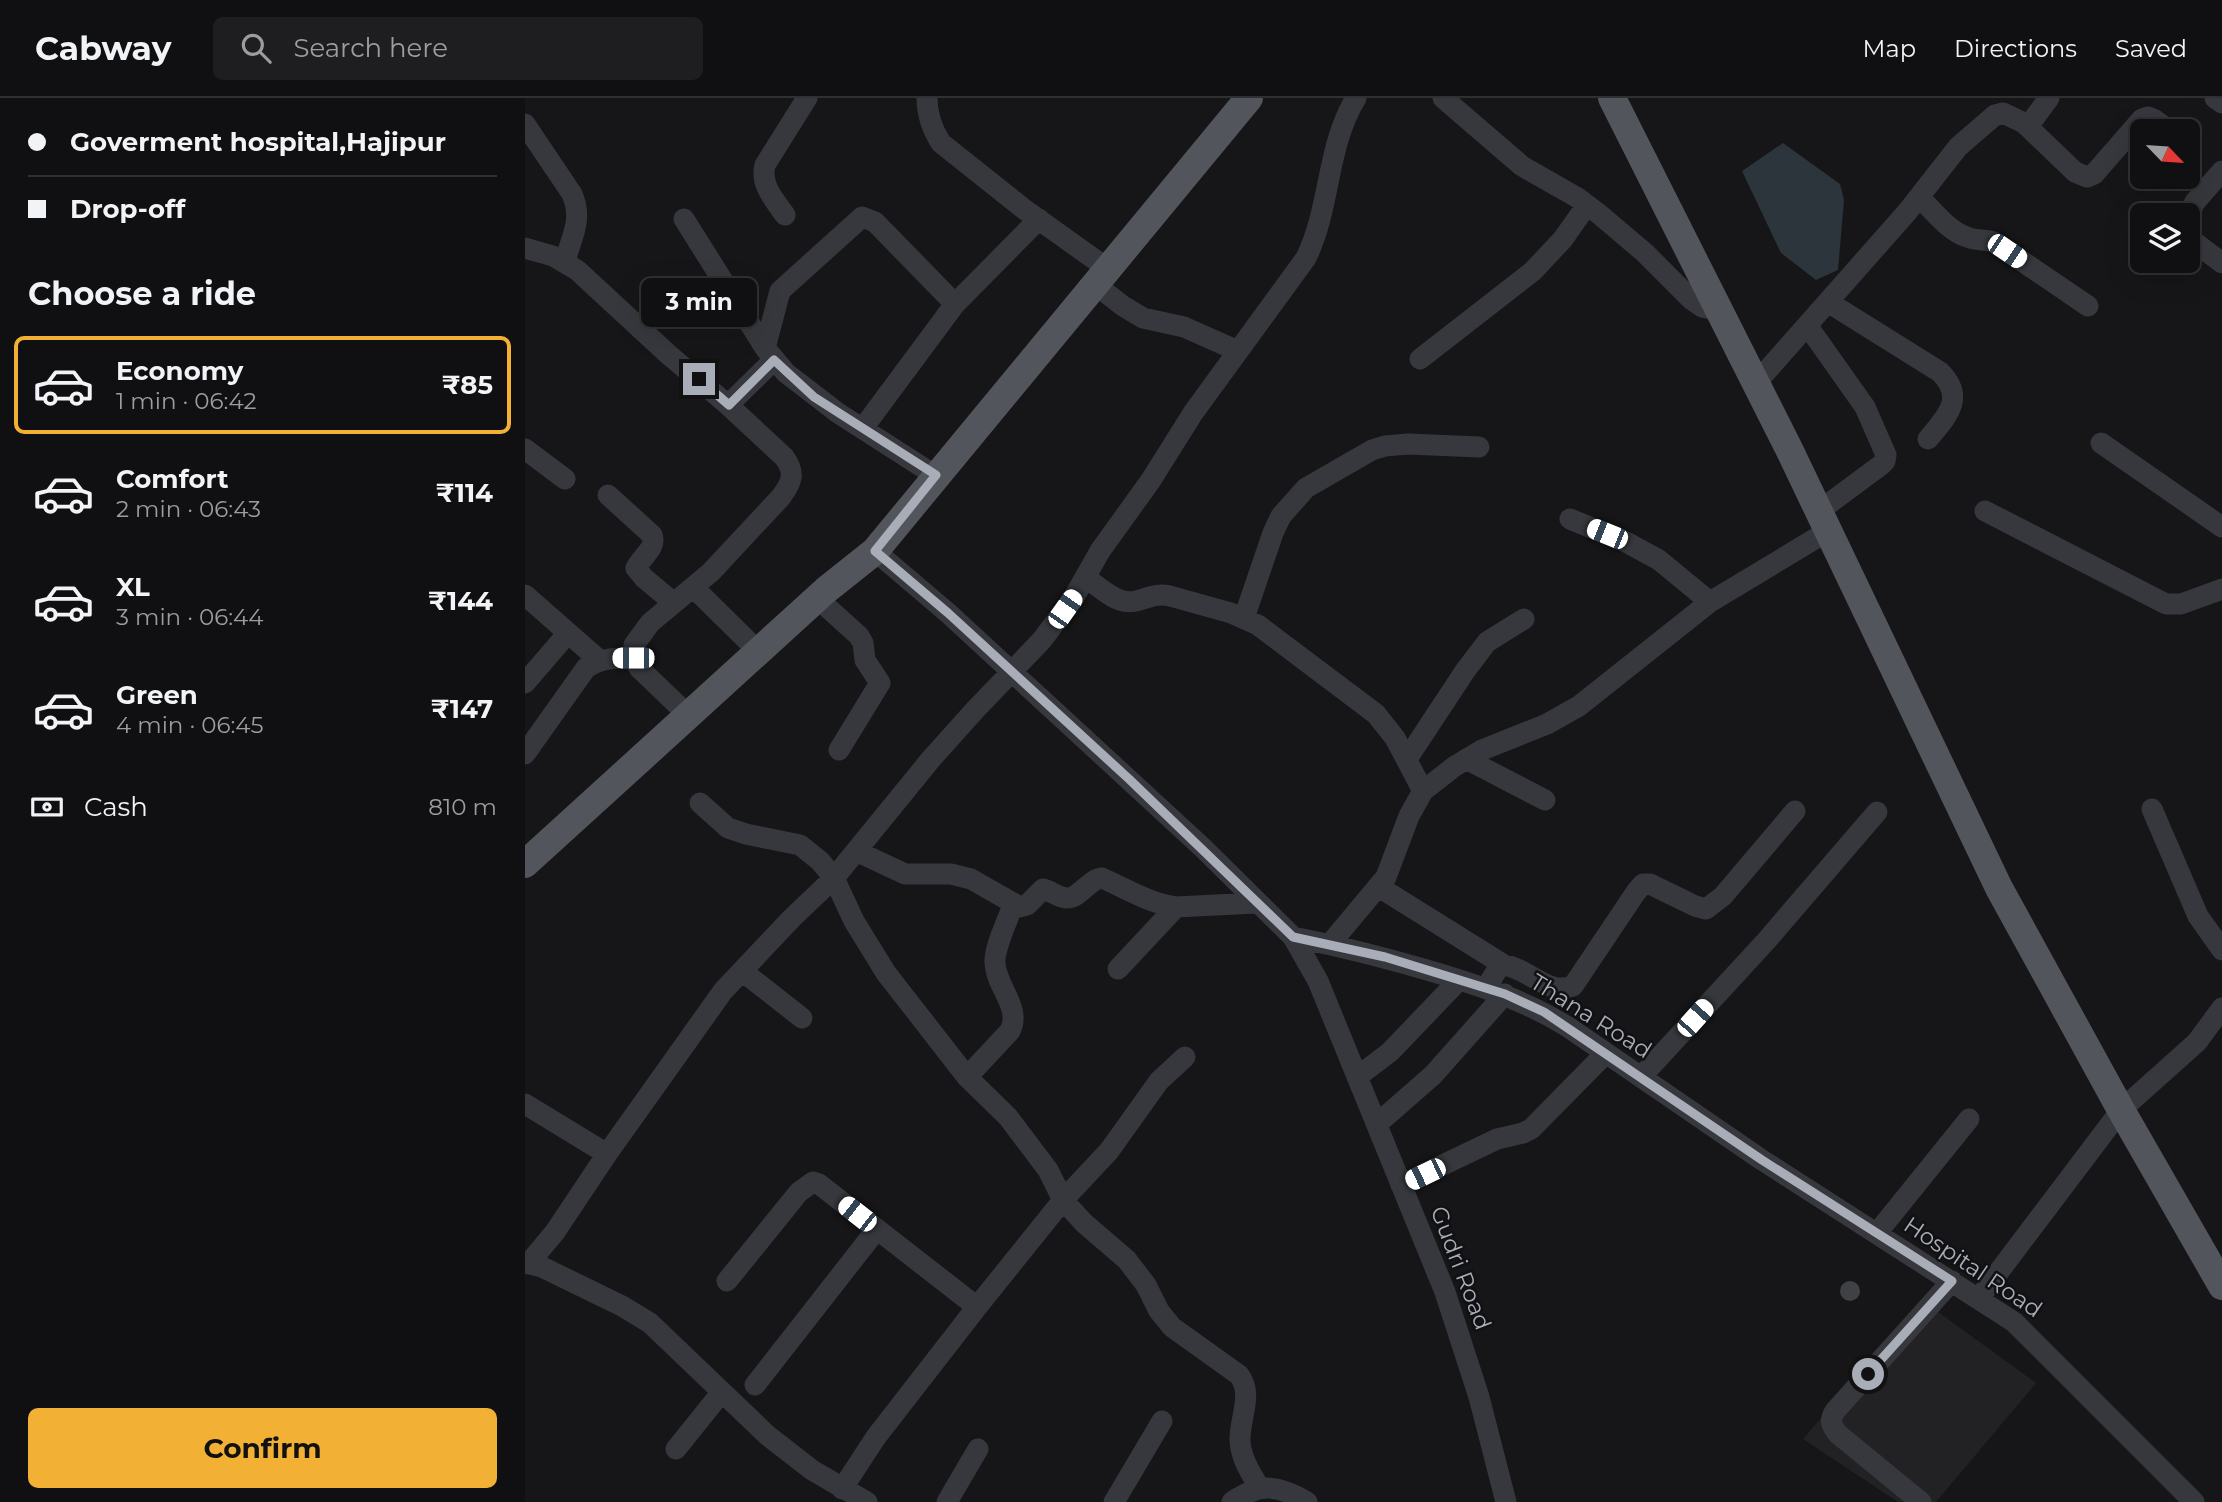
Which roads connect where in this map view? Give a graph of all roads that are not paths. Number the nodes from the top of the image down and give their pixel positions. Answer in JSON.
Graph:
{"nodes":[{"id":1,"x":807,"y":98,"type":"edge"},
{"id":2,"x":927,"y":98,"type":"edge"},
{"id":3,"x":1249,"y":98,"type":"edge"},
{"id":4,"x":1356,"y":98,"type":"edge"},
{"id":5,"x":1443,"y":98,"type":"edge"},
{"id":6,"x":1612,"y":98,"type":"edge"},
{"id":7,"x":2049,"y":98,"type":"edge"},
{"id":8,"x":2215,"y":98,"type":"edge"},
{"id":9,"x":2222,"y":103,"type":"edge"},
{"id":10,"x":2024,"y":122,"type":"junction"},
{"id":11,"x":525,"y":124,"type":"edge"},
{"id":12,"x":2130,"y":133,"type":"edge"},
{"id":13,"x":2222,"y":172,"type":"edge"},
{"id":14,"x":1919,"y":197,"type":"junction"},
{"id":15,"x":2194,"y":203,"type":"edge"},
{"id":16,"x":1587,"y":205,"type":"junction"},
{"id":17,"x":785,"y":215,"type":"dead end"},
{"id":18,"x":684,"y":219,"type":"dead end"},
{"id":19,"x":1039,"y":219,"type":"junction"},
{"id":20,"x":2200,"y":246,"type":"edge"},
{"id":21,"x":525,"y":248,"type":"edge"},
{"id":22,"x":565,"y":261,"type":"junction"},
{"id":23,"x":2222,"y":263,"type":"edge"},
{"id":24,"x":1102,"y":277,"type":"junction"},
{"id":25,"x":1828,"y":302,"type":"junction"},
{"id":26,"x":955,"y":304,"type":"junction"},
{"id":27,"x":2088,"y":306,"type":"dead end"},
{"id":28,"x":1720,"y":311,"type":"junction"},
{"id":29,"x":1807,"y":325,"type":"junction"},
{"id":30,"x":1238,"y":351,"type":"junction"},
{"id":31,"x":770,"y":354,"type":"junction"},
{"id":32,"x":1420,"y":359,"type":"dead end"},
{"id":33,"x":1756,"y":383,"type":"junction"},
{"id":34,"x":729,"y":405,"type":"junction"},
{"id":35,"x":863,"y":429,"type":"junction"},
{"id":36,"x":1928,"y":439,"type":"dead end"},
{"id":37,"x":2101,"y":443,"type":"dead end"},
{"id":38,"x":1479,"y":447,"type":"dead end"},
{"id":39,"x":525,"y":449,"type":"edge"},
{"id":40,"x":936,"y":475,"type":"junction"},
{"id":41,"x":565,"y":479,"type":"dead end"},
{"id":42,"x":608,"y":495,"type":"dead end"},
{"id":43,"x":1985,"y":511,"type":"dead end"},
{"id":44,"x":1570,"y":519,"type":"dead end"},
{"id":45,"x":1823,"y":521,"type":"junction"},
{"id":46,"x":2222,"y":527,"type":"edge"},
{"id":47,"x":875,"y":551,"type":"junction"},
{"id":48,"x":1085,"y":577,"type":"junction"},
{"id":49,"x":693,"y":587,"type":"junction"},
{"id":50,"x":2222,"y":589,"type":"edge"},
{"id":51,"x":525,"y":595,"type":"edge"},
{"id":52,"x":817,"y":598,"type":"junction"},
{"id":53,"x":1710,"y":602,"type":"junction"},
{"id":54,"x":674,"y":603,"type":"junction"},
{"id":55,"x":1244,"y":618,"type":"junction"},
{"id":56,"x":1524,"y":619,"type":"dead end"},
{"id":57,"x":568,"y":633,"type":"junction"},
{"id":58,"x":759,"y":652,"type":"junction"},
{"id":59,"x":633,"y":658,"type":"junction"},
{"id":60,"x":599,"y":660,"type":"junction"},
{"id":61,"x":1012,"y":673,"type":"junction"},
{"id":62,"x":525,"y":683,"type":"edge"},
{"id":63,"x":688,"y":715,"type":"junction"},
{"id":64,"x":839,"y":750,"type":"dead end"},
{"id":65,"x":525,"y":754,"type":"edge"},
{"id":66,"x":1407,"y":759,"type":"junction"},
{"id":67,"x":1467,"y":759,"type":"junction"},
{"id":68,"x":1423,"y":791,"type":"junction"},
{"id":69,"x":1545,"y":800,"type":"dead end"},
{"id":70,"x":700,"y":803,"type":"dead end"},
{"id":71,"x":2152,"y":809,"type":"dead end"},
{"id":72,"x":1795,"y":811,"type":"dead end"},
{"id":73,"x":1877,"y":812,"type":"dead end"},
{"id":74,"x":856,"y":851,"type":"junction"},
{"id":75,"x":525,"y":864,"type":"edge"},
{"id":76,"x":834,"y":878,"type":"junction"},
{"id":77,"x":1379,"y":887,"type":"junction"},
{"id":78,"x":1256,"y":903,"type":"junction"},
{"id":79,"x":1013,"y":905,"type":"junction"},
{"id":80,"x":1176,"y":907,"type":"junction"},
{"id":81,"x":1293,"y":937,"type":"junction"},
{"id":82,"x":1331,"y":944,"type":"junction"},
{"id":83,"x":2222,"y":950,"type":"edge"},
{"id":84,"x":1504,"y":965,"type":"junction"},
{"id":85,"x":1118,"y":969,"type":"dead end"},
{"id":86,"x":742,"y":971,"type":"junction"},
{"id":87,"x":1459,"y":980,"type":"junction"},
{"id":88,"x":1496,"y":991,"type":"junction"},
{"id":89,"x":2222,"y":1008,"type":"edge"},
{"id":90,"x":802,"y":1018,"type":"dead end"},
{"id":91,"x":1606,"y":1053,"type":"junction"},
{"id":92,"x":1185,"y":1057,"type":"dead end"},
{"id":93,"x":967,"y":1077,"type":"junction"},
{"id":94,"x":1357,"y":1077,"type":"junction"},
{"id":95,"x":1641,"y":1077,"type":"junction"},
{"id":96,"x":525,"y":1104,"type":"edge"},
{"id":97,"x":2121,"y":1110,"type":"junction"},
{"id":98,"x":1969,"y":1119,"type":"dead end"},
{"id":99,"x":1377,"y":1124,"type":"junction"},
{"id":100,"x":607,"y":1154,"type":"junction"},
{"id":101,"x":1762,"y":1160,"type":"joint"},
{"id":102,"x":1401,"y":1185,"type":"junction"},
{"id":103,"x":1063,"y":1200,"type":"junction"},
{"id":104,"x":877,"y":1229,"type":"junction"},
{"id":105,"x":1877,"y":1233,"type":"junction"},
{"id":106,"x":527,"y":1263,"type":"edge"},
{"id":107,"x":727,"y":1281,"type":"dead end"},
{"id":108,"x":1952,"y":1281,"type":"junction"},
{"id":109,"x":2222,"y":1286,"type":"edge"},
{"id":110,"x":1979,"y":1298,"type":"junction"},
{"id":111,"x":977,"y":1307,"type":"junction"},
{"id":112,"x":755,"y":1385,"type":"dead end"},
{"id":113,"x":721,"y":1393,"type":"junction"},
{"id":114,"x":1162,"y":1421,"type":"dead end"},
{"id":115,"x":676,"y":1448,"type":"dead end"},
{"id":116,"x":978,"y":1449,"type":"dead end"},
{"id":117,"x":1259,"y":1487,"type":"junction"},
{"id":118,"x":842,"y":1489,"type":"junction"},
{"id":119,"x":2190,"y":1501,"type":"edge"},
{"id":120,"x":867,"y":1502,"type":"edge"},
{"id":121,"x":947,"y":1502,"type":"edge"},
{"id":122,"x":1114,"y":1502,"type":"edge"},
{"id":123,"x":1232,"y":1502,"type":"edge"},
{"id":124,"x":1307,"y":1502,"type":"edge"},
{"id":125,"x":1506,"y":1502,"type":"edge"},
{"id":126,"x":1921,"y":1502,"type":"edge"}],
"edges":[{"from":1,"to":17,"type":"street"},
{"from":2,"to":19,"type":"street"},
{"from":3,"to":24,"type":"main road"},
{"from":4,"to":30,"type":"street"},
{"from":5,"to":16,"type":"street"},
{"from":6,"to":28,"type":"main road"},
{"from":7,"to":10,"type":"street"},
{"from":8,"to":9,"type":"street"},
{"from":10,"to":12,"type":"street"},
{"from":10,"to":14,"type":"street"},
{"from":11,"to":22,"type":"street"},
{"from":13,"to":15,"type":"street"},
{"from":14,"to":25,"type":"street"},
{"from":14,"to":27,"type":"street"},
{"from":16,"to":28,"type":"street"},
{"from":16,"to":32,"type":"street"},
{"from":18,"to":31,"type":"street"},
{"from":19,"to":24,"type":"street"},
{"from":19,"to":26,"type":"street"},
{"from":20,"to":23,"type":"street"},
{"from":21,"to":22,"type":"street"},
{"from":22,"to":34,"type":"street"},
{"from":24,"to":30,"type":"street"},
{"from":24,"to":40,"type":"main road"},
{"from":25,"to":29,"type":"street"},
{"from":25,"to":36,"type":"street"},
{"from":26,"to":31,"type":"street"},
{"from":26,"to":35,"type":"street"},
{"from":28,"to":33,"type":"main road"},
{"from":29,"to":33,"type":"street"},
{"from":29,"to":45,"type":"street"},
{"from":30,"to":48,"type":"street"},
{"from":31,"to":34,"type":"street"},
{"from":31,"to":35,"type":"street"},
{"from":33,"to":45,"type":"main road"},
{"from":34,"to":49,"type":"street"},
{"from":35,"to":40,"type":"street"},
{"from":37,"to":46,"type":"street"},
{"from":38,"to":55,"type":"street"},
{"from":39,"to":41,"type":"street"},
{"from":40,"to":47,"type":"main road"},
{"from":42,"to":54,"type":"street"},
{"from":43,"to":50,"type":"street"},
{"from":44,"to":53,"type":"street"},
{"from":45,"to":53,"type":"street"},
{"from":45,"to":97,"type":"main road"},
{"from":47,"to":52,"type":"main road"},
{"from":47,"to":61,"type":"street"},
{"from":48,"to":55,"type":"street"},
{"from":48,"to":61,"type":"street"},
{"from":49,"to":54,"type":"street"},
{"from":49,"to":58,"type":"street"},
{"from":51,"to":57,"type":"street"},
{"from":52,"to":58,"type":"main road"},
{"from":52,"to":64,"type":"street"},
{"from":53,"to":67,"type":"street"},
{"from":54,"to":59,"type":"street"},
{"from":55,"to":66,"type":"street"},
{"from":56,"to":66,"type":"street"},
{"from":57,"to":60,"type":"street"},
{"from":57,"to":62,"type":"street"},
{"from":58,"to":63,"type":"main road"},
{"from":59,"to":60,"type":"street"},
{"from":59,"to":63,"type":"street"},
{"from":60,"to":65,"type":"street"},
{"from":61,"to":74,"type":"street"},
{"from":61,"to":78,"type":"street"},
{"from":63,"to":75,"type":"main road"},
{"from":66,"to":68,"type":"street"},
{"from":67,"to":68,"type":"street"},
{"from":67,"to":69,"type":"street"},
{"from":68,"to":77,"type":"street"},
{"from":70,"to":76,"type":"street"},
{"from":71,"to":83,"type":"street"},
{"from":72,"to":84,"type":"street"},
{"from":73,"to":95,"type":"street"},
{"from":74,"to":76,"type":"street"},
{"from":74,"to":79,"type":"street"},
{"from":76,"to":86,"type":"street"},
{"from":76,"to":93,"type":"street"},
{"from":77,"to":82,"type":"street"},
{"from":77,"to":84,"type":"street"},
{"from":78,"to":80,"type":"street"},
{"from":78,"to":81,"type":"street"},
{"from":79,"to":80,"type":"street"},
{"from":79,"to":93,"type":"street"},
{"from":80,"to":85,"type":"street"},
{"from":81,"to":82,"type":"street","name":"Thana Road"},
{"from":81,"to":94,"type":"street","name":"Gudri Road"},
{"from":82,"to":87,"type":"street","name":"Thana Road"},
{"from":84,"to":88,"type":"street"},
{"from":86,"to":90,"type":"street"},
{"from":86,"to":100,"type":"street"},
{"from":87,"to":88,"type":"street","name":"Thana Road"},
{"from":87,"to":94,"type":"street"},
{"from":88,"to":91,"type":"street","name":"Thana Road"},
{"from":88,"to":99,"type":"street"},
{"from":89,"to":97,"type":"street"},
{"from":91,"to":95,"type":"street","name":"Thana Road"},
{"from":91,"to":102,"type":"street"},
{"from":92,"to":103,"type":"street"},
{"from":93,"to":103,"type":"street"},
{"from":94,"to":99,"type":"street","name":"Gudri Road"},
{"from":95,"to":101,"type":"street","name":"Thana Road"},
{"from":96,"to":100,"type":"street"},
{"from":97,"to":109,"type":"main road"},
{"from":97,"to":110,"type":"street"},
{"from":98,"to":105,"type":"street"},
{"from":99,"to":102,"type":"street","name":"Gudri Road"},
{"from":100,"to":106,"type":"street"},
{"from":101,"to":105,"type":"street","name":"Hospital Road"},
{"from":102,"to":125,"type":"street","name":"Gudri Road"},
{"from":103,"to":111,"type":"street"},
{"from":103,"to":117,"type":"street"},
{"from":104,"to":107,"type":"street"},
{"from":104,"to":111,"type":"street"},
{"from":104,"to":112,"type":"street"},
{"from":105,"to":108,"type":"street","name":"Hospital Road"},
{"from":106,"to":113,"type":"street"},
{"from":108,"to":110,"type":"street","name":"Hospital Road"},
{"from":108,"to":126,"type":"street"},
{"from":110,"to":119,"type":"street","name":"Hospital Road"},
{"from":111,"to":118,"type":"street"},
{"from":113,"to":115,"type":"street"},
{"from":113,"to":118,"type":"street"},
{"from":114,"to":122,"type":"street"},
{"from":116,"to":121,"type":"street"},
{"from":117,"to":123,"type":"street"},
{"from":117,"to":124,"type":"street"},
{"from":118,"to":120,"type":"street"}]}
